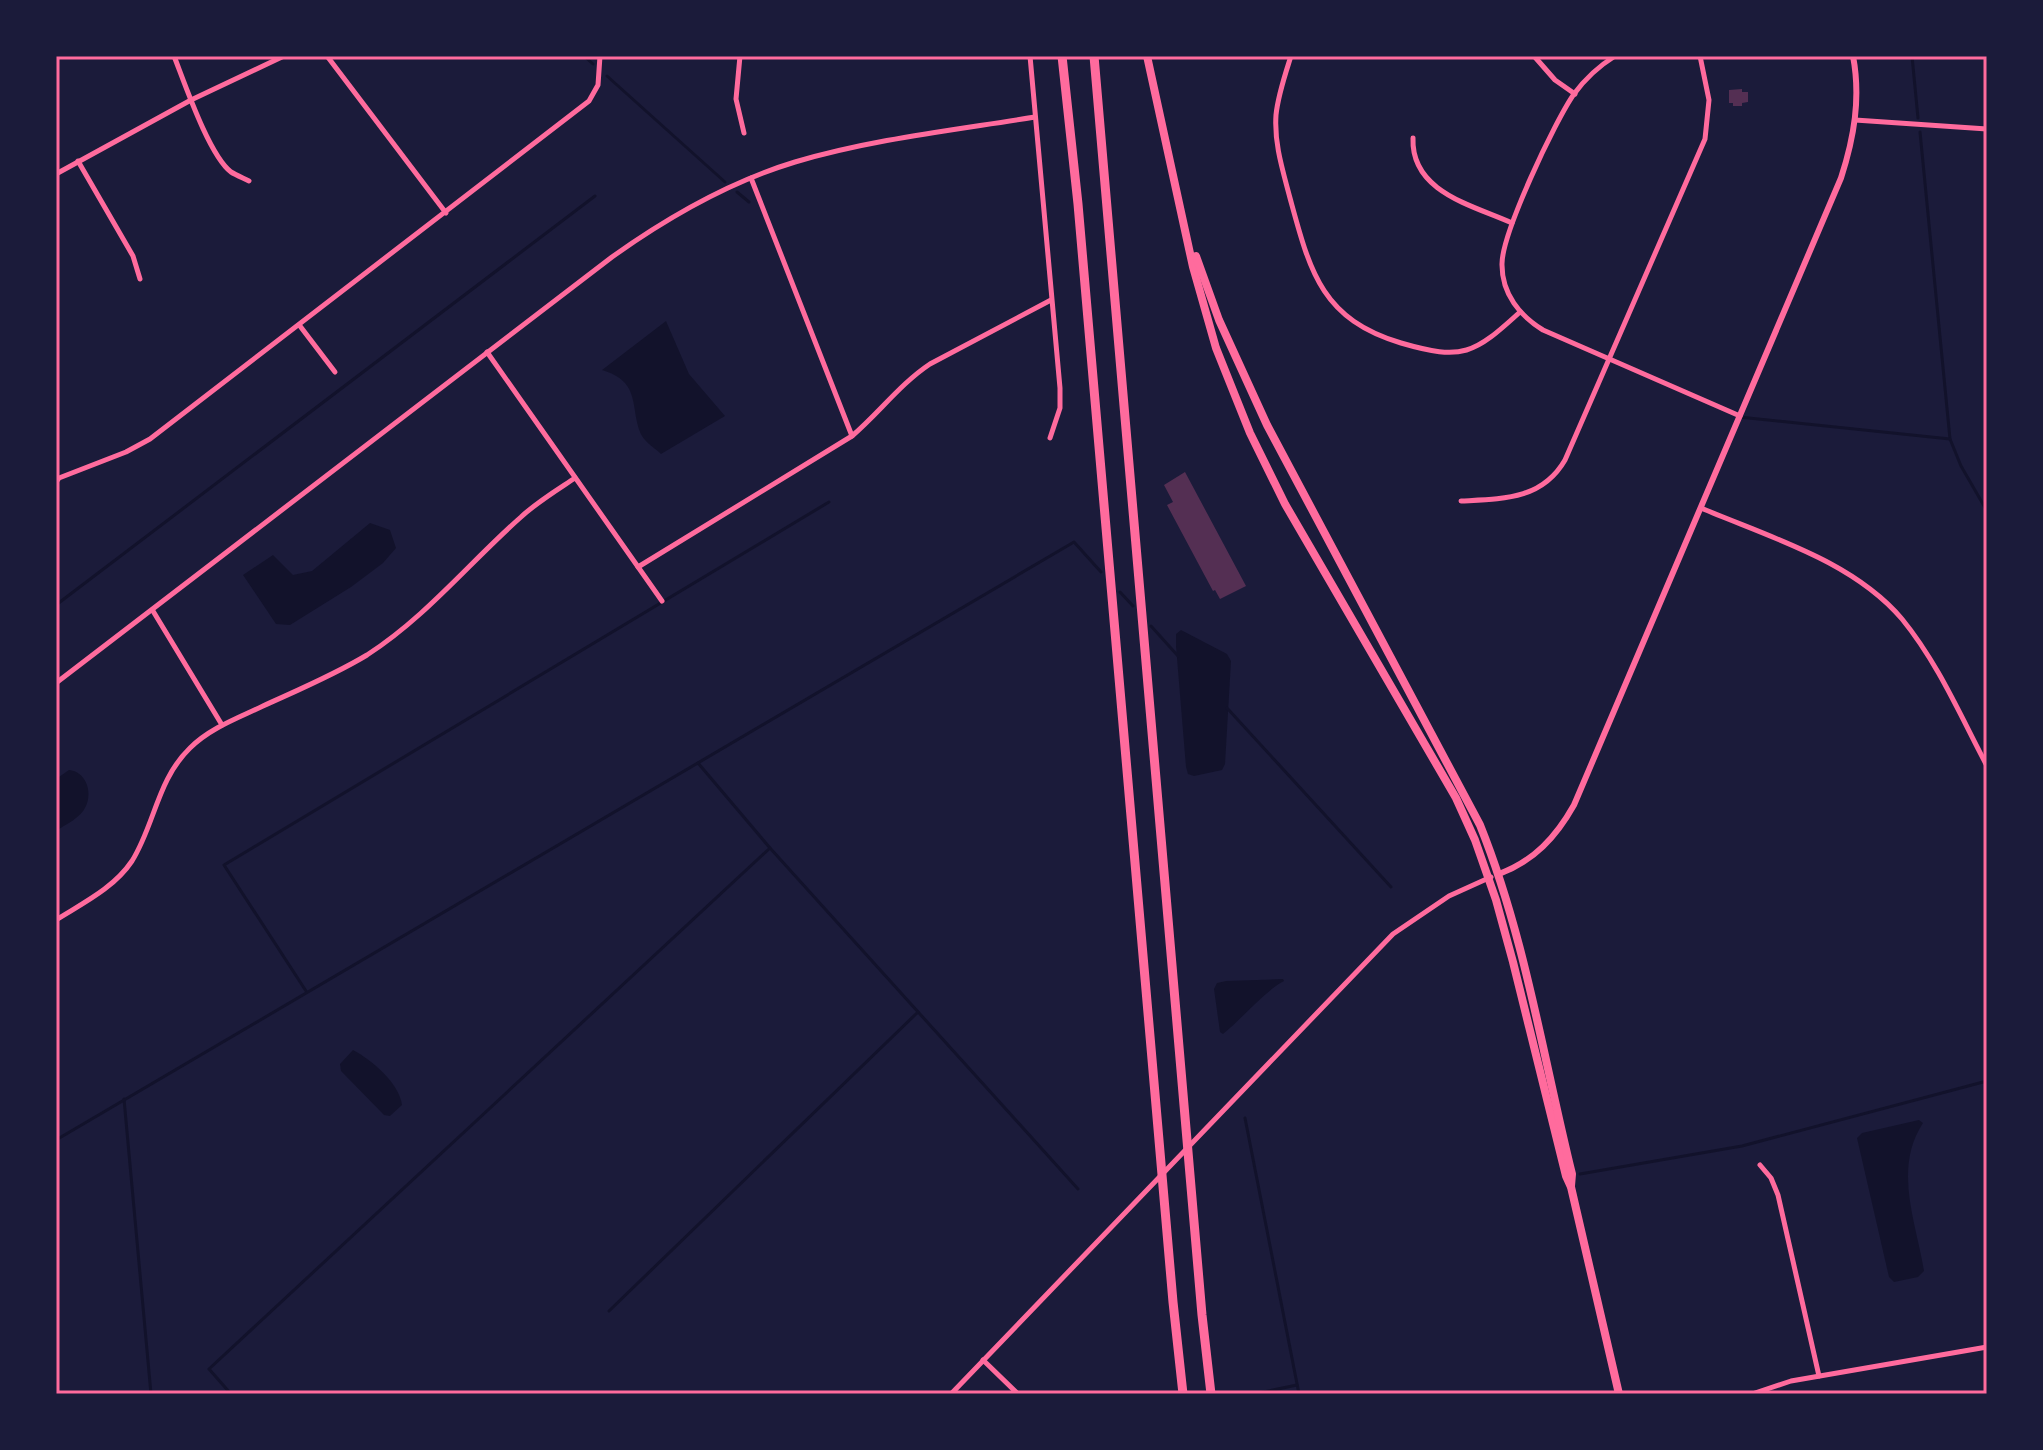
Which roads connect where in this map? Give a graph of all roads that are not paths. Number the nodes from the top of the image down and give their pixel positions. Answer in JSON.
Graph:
{"nodes":[{"id":1,"x":174,"y":56,"type":"edge"},
{"id":2,"x":284,"y":56,"type":"edge"},
{"id":3,"x":327,"y":56,"type":"edge"},
{"id":4,"x":600,"y":56,"type":"edge"},
{"id":5,"x":740,"y":56,"type":"edge"},
{"id":6,"x":1030,"y":56,"type":"edge"},
{"id":7,"x":1062,"y":56,"type":"edge"},
{"id":8,"x":1094,"y":56,"type":"edge"},
{"id":9,"x":1147,"y":56,"type":"edge"},
{"id":10,"x":1291,"y":56,"type":"edge"},
{"id":11,"x":1534,"y":56,"type":"edge"},
{"id":12,"x":1615,"y":56,"type":"edge"},
{"id":13,"x":1700,"y":56,"type":"edge"},
{"id":14,"x":1853,"y":56,"type":"edge"},
{"id":15,"x":1575,"y":94,"type":"junction"},
{"id":16,"x":191,"y":100,"type":"junction"},
{"id":17,"x":1035,"y":117,"type":"junction"},
{"id":18,"x":1855,"y":120,"type":"junction"},
{"id":19,"x":1987,"y":129,"type":"edge"},
{"id":20,"x":744,"y":133,"type":"dead end"},
{"id":21,"x":1413,"y":138,"type":"dead end"},
{"id":22,"x":78,"y":161,"type":"junction"},
{"id":23,"x":56,"y":174,"type":"edge"},
{"id":24,"x":751,"y":178,"type":"junction"},
{"id":25,"x":249,"y":181,"type":"dead end"},
{"id":26,"x":446,"y":213,"type":"junction"},
{"id":27,"x":1512,"y":223,"type":"junction"},
{"id":28,"x":1188,"y":235,"type":"junction"},
{"id":29,"x":140,"y":279,"type":"dead end"},
{"id":30,"x":1051,"y":300,"type":"junction"},
{"id":31,"x":1520,"y":312,"type":"junction"},
{"id":32,"x":300,"y":326,"type":"junction"},
{"id":33,"x":487,"y":352,"type":"junction"},
{"id":34,"x":1609,"y":359,"type":"junction"},
{"id":35,"x":335,"y":372,"type":"dead end"},
{"id":36,"x":1740,"y":416,"type":"junction"},
{"id":37,"x":852,"y":436,"type":"junction"},
{"id":38,"x":1050,"y":438,"type":"dead end"},
{"id":39,"x":575,"y":478,"type":"junction"},
{"id":40,"x":56,"y":482,"type":"edge"},
{"id":41,"x":1461,"y":501,"type":"dead end"},
{"id":42,"x":1701,"y":508,"type":"junction"},
{"id":43,"x":638,"y":567,"type":"junction"},
{"id":44,"x":662,"y":601,"type":"dead end"},
{"id":45,"x":153,"y":611,"type":"junction"},
{"id":46,"x":56,"y":683,"type":"edge"},
{"id":47,"x":222,"y":725,"type":"junction"},
{"id":48,"x":1987,"y":766,"type":"edge"},
{"id":49,"x":1499,"y":874,"type":"junction"},
{"id":50,"x":1488,"y":878,"type":"junction"},
{"id":51,"x":56,"y":920,"type":"edge"},
{"id":52,"x":1760,"y":1165,"type":"dead end"},
{"id":53,"x":1571,"y":1187,"type":"junction"},
{"id":54,"x":1987,"y":1347,"type":"edge"},
{"id":55,"x":983,"y":1360,"type":"junction"},
{"id":56,"x":1819,"y":1376,"type":"junction"},
{"id":57,"x":951,"y":1394,"type":"edge"},
{"id":58,"x":1018,"y":1394,"type":"edge"},
{"id":59,"x":1183,"y":1394,"type":"edge"},
{"id":60,"x":1211,"y":1394,"type":"edge"},
{"id":61,"x":1619,"y":1394,"type":"edge"},
{"id":62,"x":1752,"y":1394,"type":"edge"}],
"edges":[{"from":1,"to":16,"type":"street"},
{"from":2,"to":16,"type":"street"},
{"from":3,"to":26,"type":"street"},
{"from":4,"to":26,"type":"street"},
{"from":5,"to":20,"type":"street"},
{"from":6,"to":17,"type":"street"},
{"from":7,"to":59,"type":"highway"},
{"from":8,"to":60,"type":"highway"},
{"from":9,"to":28,"type":"main road"},
{"from":10,"to":31,"type":"street"},
{"from":11,"to":15,"type":"street"},
{"from":12,"to":15,"type":"street"},
{"from":13,"to":34,"type":"street"},
{"from":14,"to":18,"type":"street"},
{"from":15,"to":27,"type":"street"},
{"from":16,"to":22,"type":"street"},
{"from":16,"to":25,"type":"street"},
{"from":17,"to":24,"type":"street"},
{"from":17,"to":30,"type":"street"},
{"from":18,"to":19,"type":"street"},
{"from":18,"to":36,"type":"street"},
{"from":21,"to":27,"type":"street"},
{"from":22,"to":23,"type":"street"},
{"from":22,"to":29,"type":"street"},
{"from":24,"to":33,"type":"street"},
{"from":24,"to":37,"type":"street"},
{"from":26,"to":32,"type":"street"},
{"from":27,"to":31,"type":"street"},
{"from":28,"to":49,"type":"main road"},
{"from":28,"to":50,"type":"main road"},
{"from":30,"to":37,"type":"street"},
{"from":30,"to":38,"type":"street"},
{"from":31,"to":34,"type":"street"},
{"from":32,"to":35,"type":"street"},
{"from":32,"to":40,"type":"street"},
{"from":33,"to":39,"type":"street"},
{"from":33,"to":45,"type":"street"},
{"from":34,"to":36,"type":"street"},
{"from":34,"to":41,"type":"street"},
{"from":36,"to":42,"type":"street"},
{"from":37,"to":43,"type":"street"},
{"from":39,"to":43,"type":"street"},
{"from":39,"to":47,"type":"street"},
{"from":42,"to":48,"type":"street"},
{"from":42,"to":49,"type":"street"},
{"from":43,"to":44,"type":"street"},
{"from":45,"to":46,"type":"street"},
{"from":45,"to":47,"type":"street"},
{"from":47,"to":51,"type":"street"},
{"from":49,"to":50,"type":"street"},
{"from":49,"to":53,"type":"main road"},
{"from":50,"to":53,"type":"main road"},
{"from":50,"to":55,"type":"street"},
{"from":52,"to":56,"type":"street"},
{"from":53,"to":61,"type":"main road"},
{"from":54,"to":56,"type":"street"},
{"from":55,"to":57,"type":"street"},
{"from":55,"to":58,"type":"street"},
{"from":56,"to":62,"type":"street"}]}
